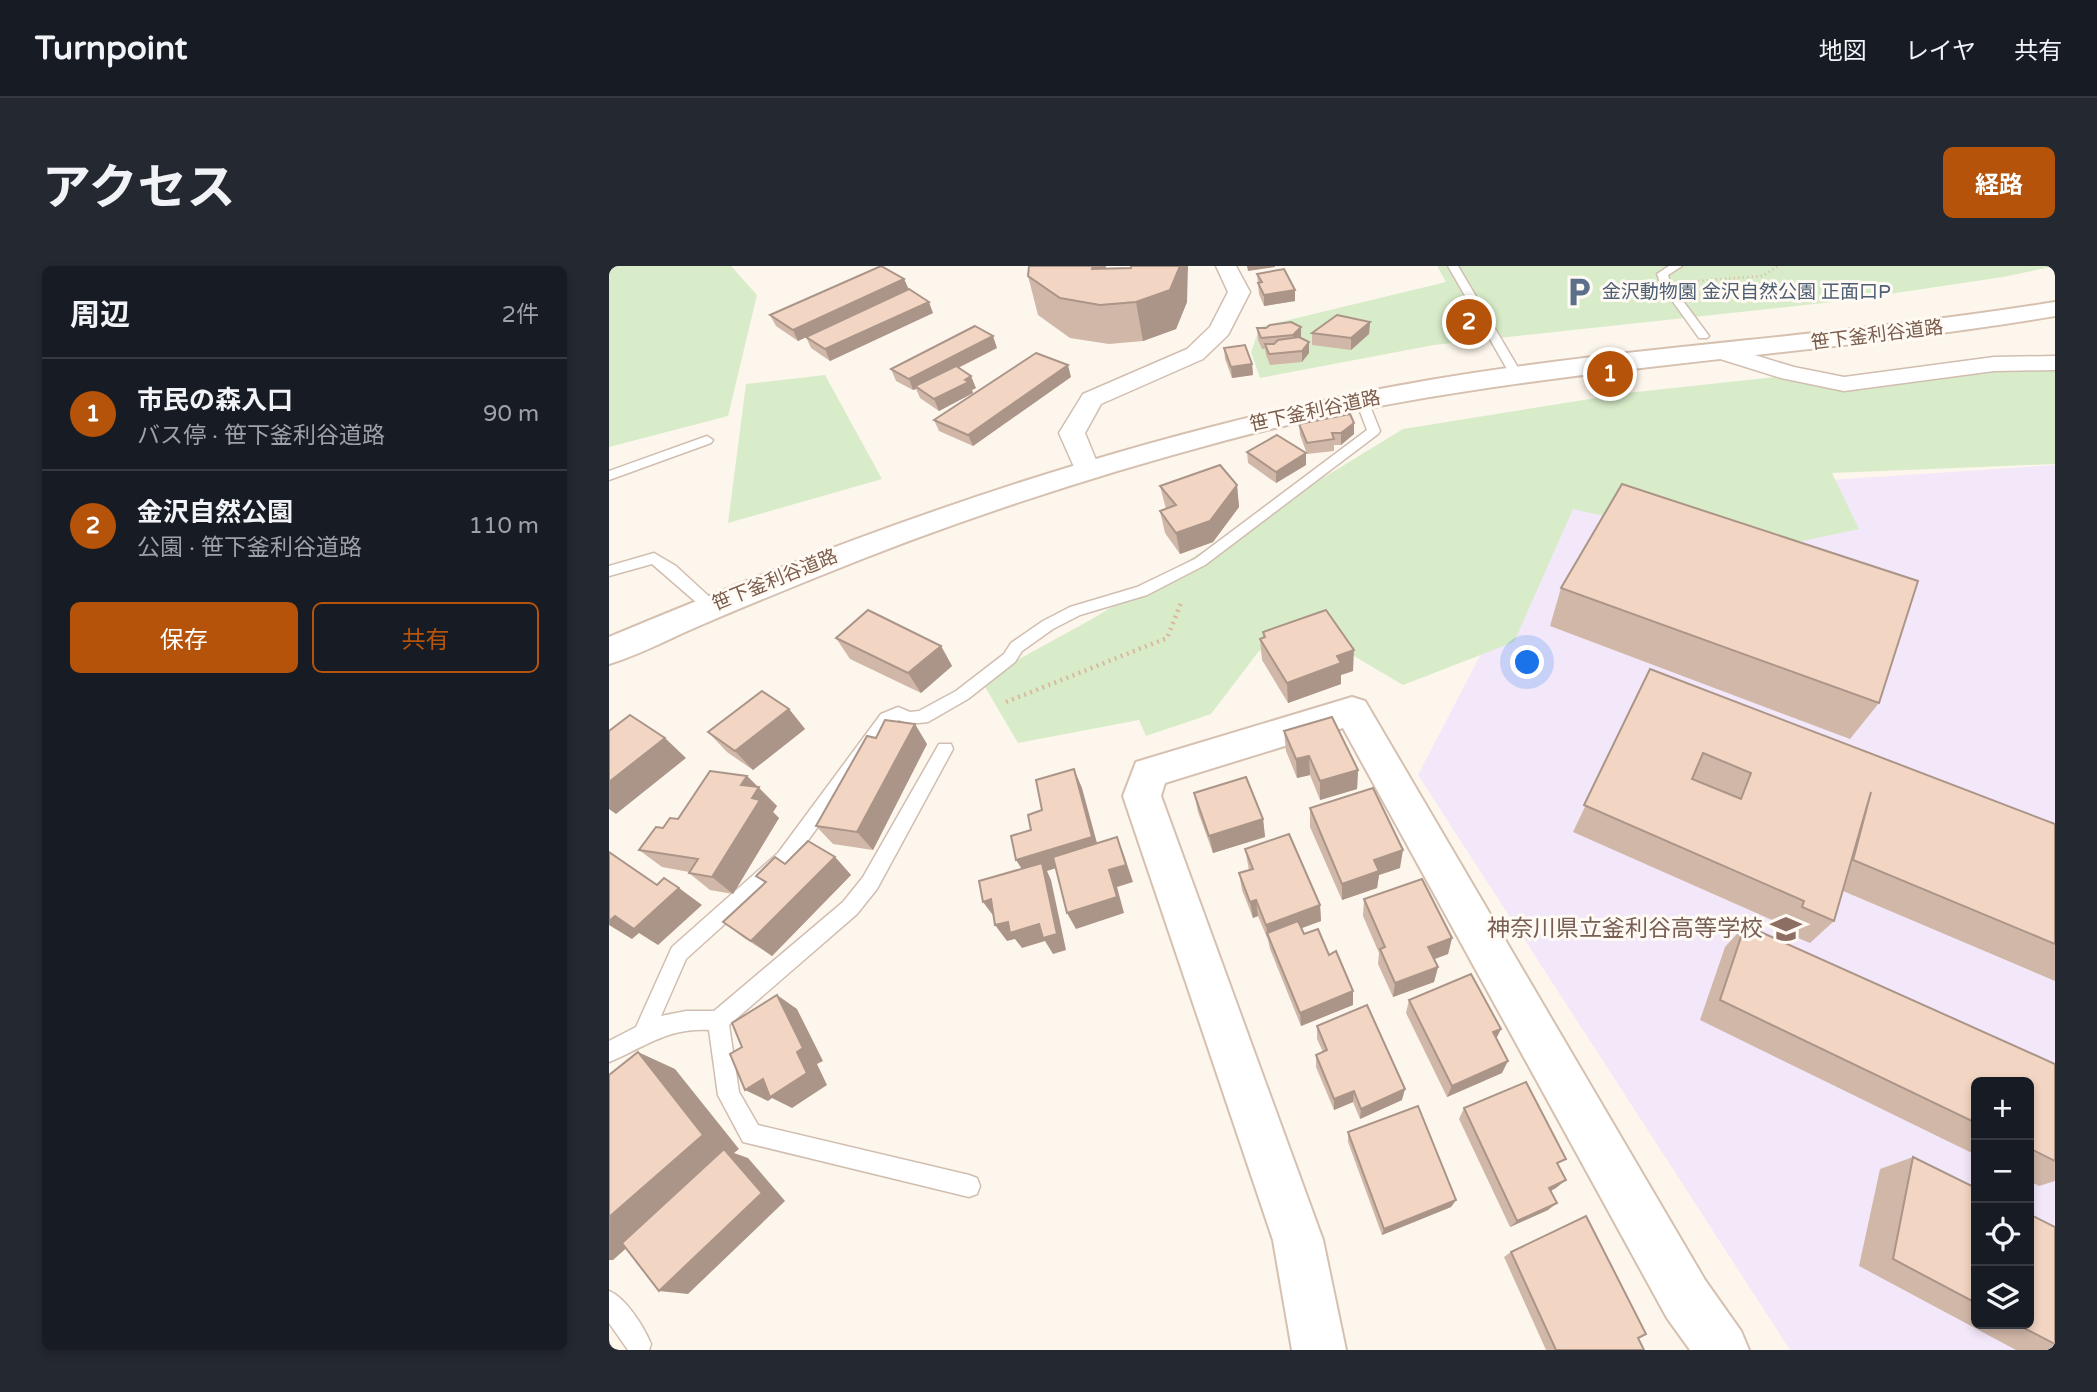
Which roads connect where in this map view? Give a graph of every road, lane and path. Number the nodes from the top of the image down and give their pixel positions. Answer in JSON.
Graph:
{"nodes":[{"id":1,"x":1226,"y":266,"type":"edge"},
{"id":2,"x":1453,"y":266,"type":"edge"},
{"id":3,"x":1677,"y":266,"type":"edge"},
{"id":4,"x":1779,"y":266,"type":"edge"},
{"id":5,"x":1666,"y":285,"type":"junction"},
{"id":6,"x":2055,"y":290,"type":"edge"},
{"id":7,"x":2055,"y":309,"type":"edge"},
{"id":8,"x":1714,"y":344,"type":"junction"},
{"id":9,"x":2055,"y":363,"type":"edge"},
{"id":10,"x":1511,"y":367,"type":"junction"},
{"id":11,"x":1362,"y":401,"type":"junction"},
{"id":12,"x":707,"y":440,"type":"dead end"},
{"id":13,"x":1082,"y":459,"type":"junction"},
{"id":14,"x":609,"y":476,"type":"edge"},
{"id":15,"x":766,"y":557,"type":"dead end"},
{"id":16,"x":1200,"y":562,"type":"junction"},
{"id":17,"x":609,"y":571,"type":"edge"},
{"id":18,"x":710,"y":606,"type":"junction"},
{"id":19,"x":609,"y":651,"type":"edge"},
{"id":20,"x":999,"y":705,"type":"dead end"},
{"id":21,"x":945,"y":749,"type":"dead end"},
{"id":22,"x":718,"y":1021,"type":"junction"},
{"id":23,"x":643,"y":1032,"type":"junction"},
{"id":24,"x":609,"y":1052,"type":"edge"},
{"id":25,"x":969,"y":1186,"type":"dead end"},
{"id":26,"x":609,"y":1303,"type":"edge"},
{"id":27,"x":639,"y":1344,"type":"dead end"},
{"id":28,"x":1319,"y":1350,"type":"edge"},
{"id":29,"x":1722,"y":1350,"type":"edge"}],
"edges":[{"from":1,"to":13,"type":"street"},
{"from":2,"to":10,"type":"lane"},
{"from":3,"to":5,"type":"lane"},
{"from":4,"to":5,"type":"path"},
{"from":5,"to":8,"type":"lane"},
{"from":6,"to":8,"type":"street","name":"笹下釜利谷道路"},
{"from":7,"to":8,"type":"street","name":"笹下釜利谷道路"},
{"from":8,"to":9,"type":"street"},
{"from":8,"to":10,"type":"street","name":"笹下釜利谷道路"},
{"from":10,"to":11,"type":"street","name":"笹下釜利谷道路"},
{"from":10,"to":13,"type":"street","name":"笹下釜利谷道路"},
{"from":11,"to":13,"type":"street","name":"笹下釜利谷道路"},
{"from":11,"to":16,"type":"lane"},
{"from":12,"to":14,"type":"lane"},
{"from":13,"to":15,"type":"street","name":"笹下釜利谷道路"},
{"from":13,"to":18,"type":"street","name":"笹下釜利谷道路"},
{"from":16,"to":20,"type":"path"},
{"from":16,"to":23,"type":"lane"},
{"from":17,"to":18,"type":"lane"},
{"from":18,"to":19,"type":"street","name":"笹下釜利谷道路"},
{"from":21,"to":22,"type":"lane"},
{"from":22,"to":23,"type":"lane"},
{"from":22,"to":25,"type":"lane"},
{"from":23,"to":24,"type":"lane"},
{"from":26,"to":27,"type":"lane"},
{"from":28,"to":29,"type":"street"}]}
